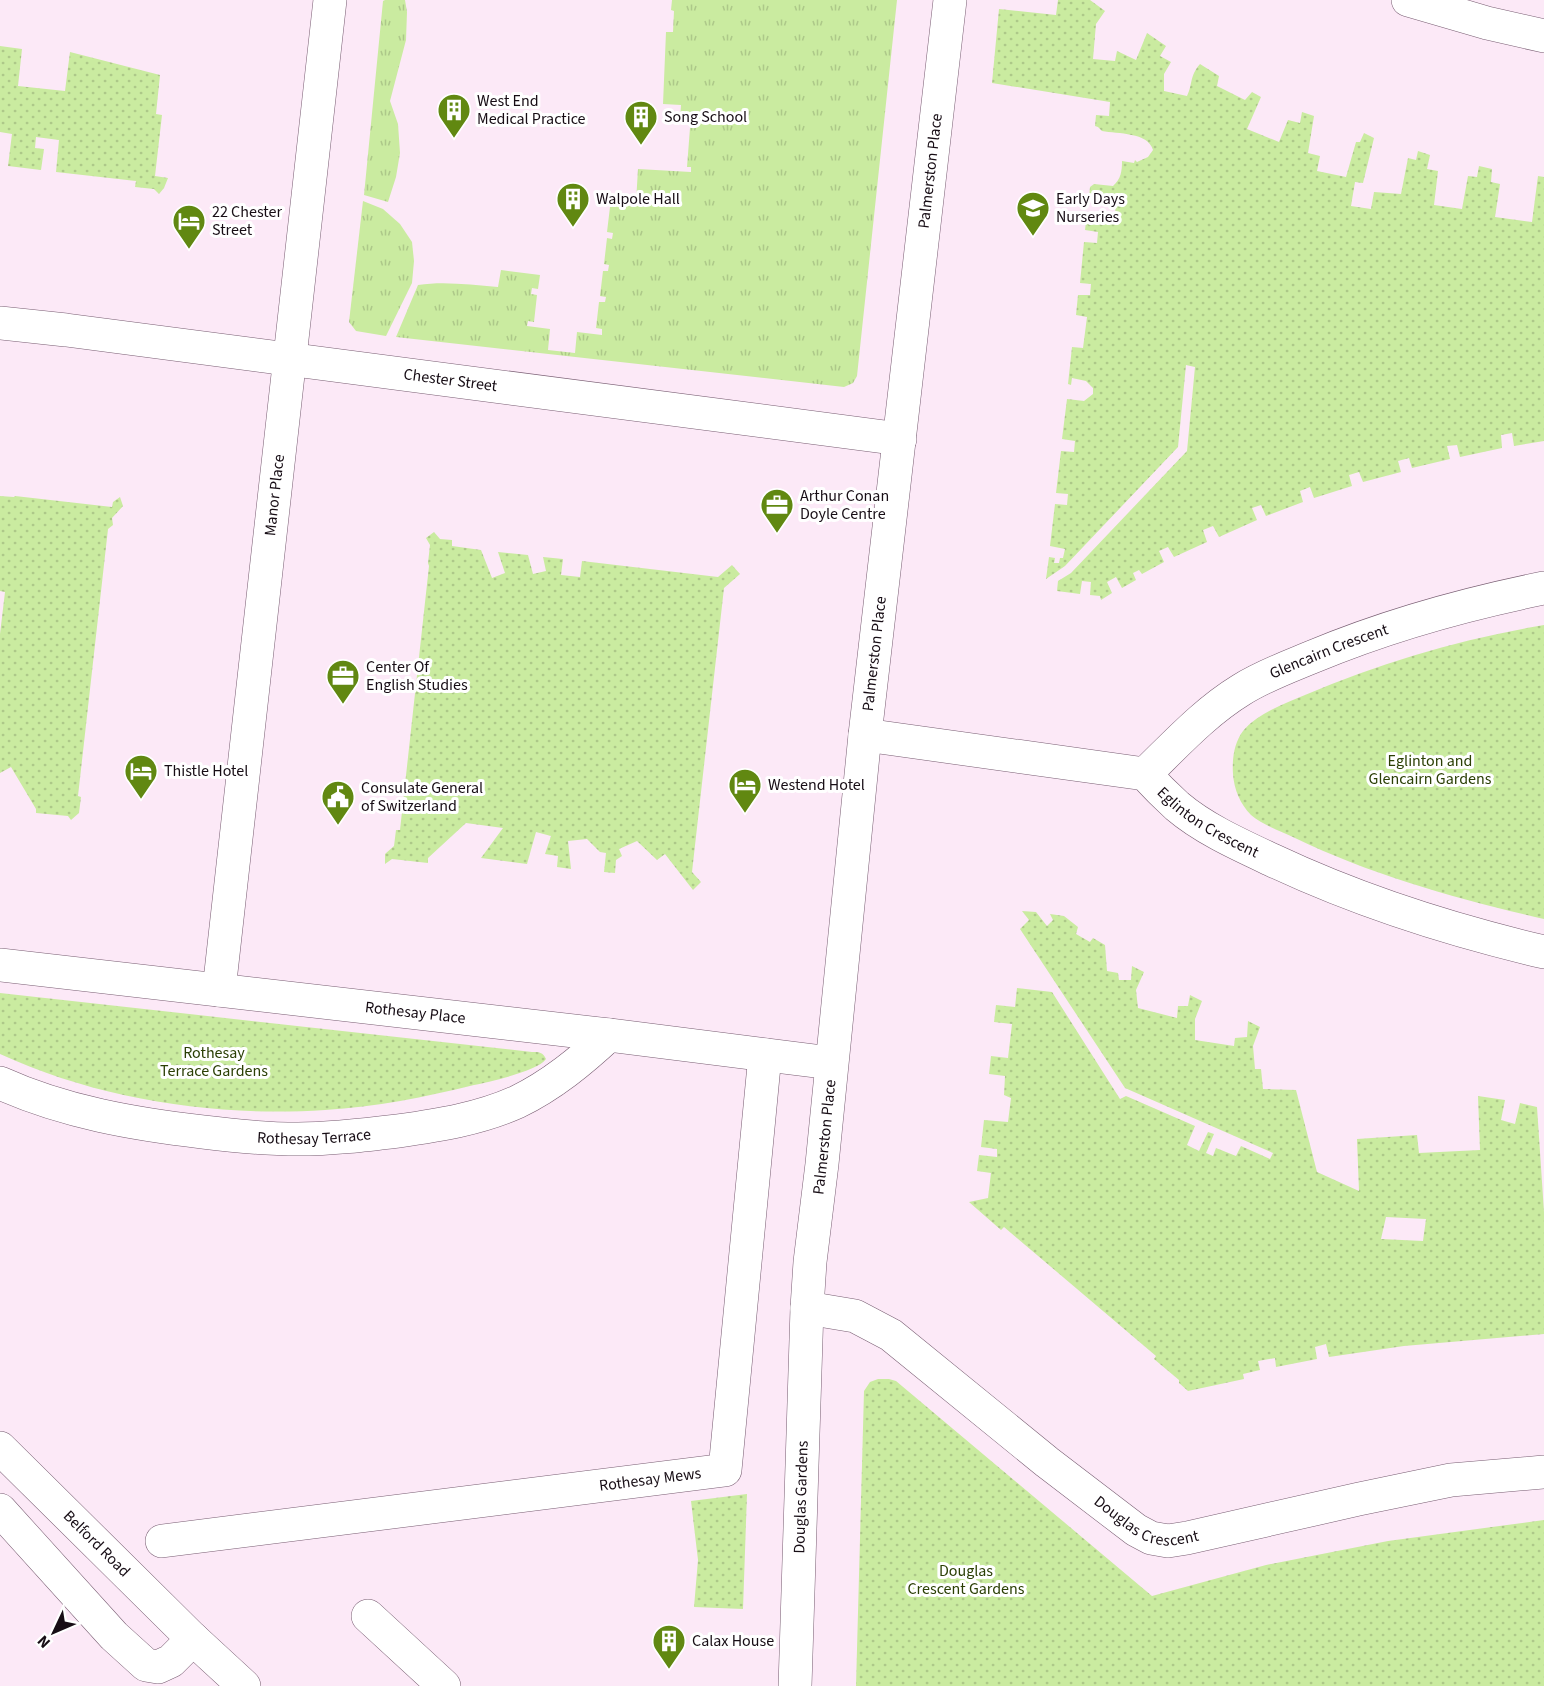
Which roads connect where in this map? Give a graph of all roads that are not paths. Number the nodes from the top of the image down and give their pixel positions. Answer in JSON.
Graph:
{"nodes":[{"id":1,"x":330,"y":0,"type":"edge"},
{"id":2,"x":950,"y":0,"type":"edge"},
{"id":3,"x":1408,"y":0,"type":"edge"},
{"id":4,"x":1544,"y":36,"type":"edge"},
{"id":5,"x":0,"y":323,"type":"edge"},
{"id":6,"x":291,"y":360,"type":"junction"},
{"id":7,"x":900,"y":439,"type":"junction"},
{"id":8,"x":1544,"y":588,"type":"edge"},
{"id":9,"x":865,"y":735,"type":"junction"},
{"id":10,"x":1144,"y":774,"type":"junction"},
{"id":11,"x":1544,"y":952,"type":"edge"},
{"id":12,"x":0,"y":965,"type":"edge"},
{"id":13,"x":219,"y":990,"type":"junction"},
{"id":14,"x":609,"y":1035,"type":"junction"},
{"id":15,"x":765,"y":1055,"type":"junction"},
{"id":16,"x":831,"y":1063,"type":"junction"},
{"id":17,"x":0,"y":1083,"type":"edge"},
{"id":18,"x":807,"y":1308,"type":"junction"},
{"id":19,"x":0,"y":1448,"type":"edge"},
{"id":20,"x":1544,"y":1472,"type":"edge"},
{"id":21,"x":0,"y":1510,"type":"edge"},
{"id":22,"x":162,"y":1541,"type":"dead end"},
{"id":23,"x":368,"y":1616,"type":"dead end"},
{"id":24,"x":193,"y":1640,"type":"junction"},
{"id":25,"x":244,"y":1686,"type":"edge"},
{"id":26,"x":444,"y":1686,"type":"edge"},
{"id":27,"x":795,"y":1686,"type":"edge"}],
"edges":[{"from":1,"to":6,"type":"street","name":"Manor Place"},
{"from":2,"to":7,"type":"street","name":"Palmerston Place"},
{"from":3,"to":4,"type":"street"},
{"from":5,"to":6,"type":"street","name":"Chester Street"},
{"from":6,"to":7,"type":"street","name":"Chester Street"},
{"from":6,"to":13,"type":"street","name":"Manor Place"},
{"from":7,"to":9,"type":"street","name":"Palmerston Place"},
{"from":8,"to":10,"type":"street","name":"Glencairn Crescent"},
{"from":9,"to":10,"type":"street","name":"Eglinton Crescent"},
{"from":9,"to":16,"type":"street","name":"Palmerston Place"},
{"from":10,"to":11,"type":"street","name":"Eglinton Crescent"},
{"from":12,"to":13,"type":"street","name":"Rothesay Place"},
{"from":13,"to":14,"type":"street","name":"Rothesay Place"},
{"from":14,"to":15,"type":"street","name":"Rothesay Place"},
{"from":14,"to":17,"type":"street","name":"Rothesay Terrace"},
{"from":15,"to":16,"type":"street","name":"Rothesay Place"},
{"from":15,"to":22,"type":"street","name":"Rothesay Mews"},
{"from":16,"to":18,"type":"street","name":"Palmerston Place"},
{"from":18,"to":20,"type":"street","name":"Douglas Crescent"},
{"from":18,"to":27,"type":"street","name":"Douglas Gardens"},
{"from":19,"to":24,"type":"street","name":"Belford Road"},
{"from":21,"to":24,"type":"street"},
{"from":23,"to":26,"type":"street"},
{"from":24,"to":25,"type":"street","name":"Belford Road"}]}
